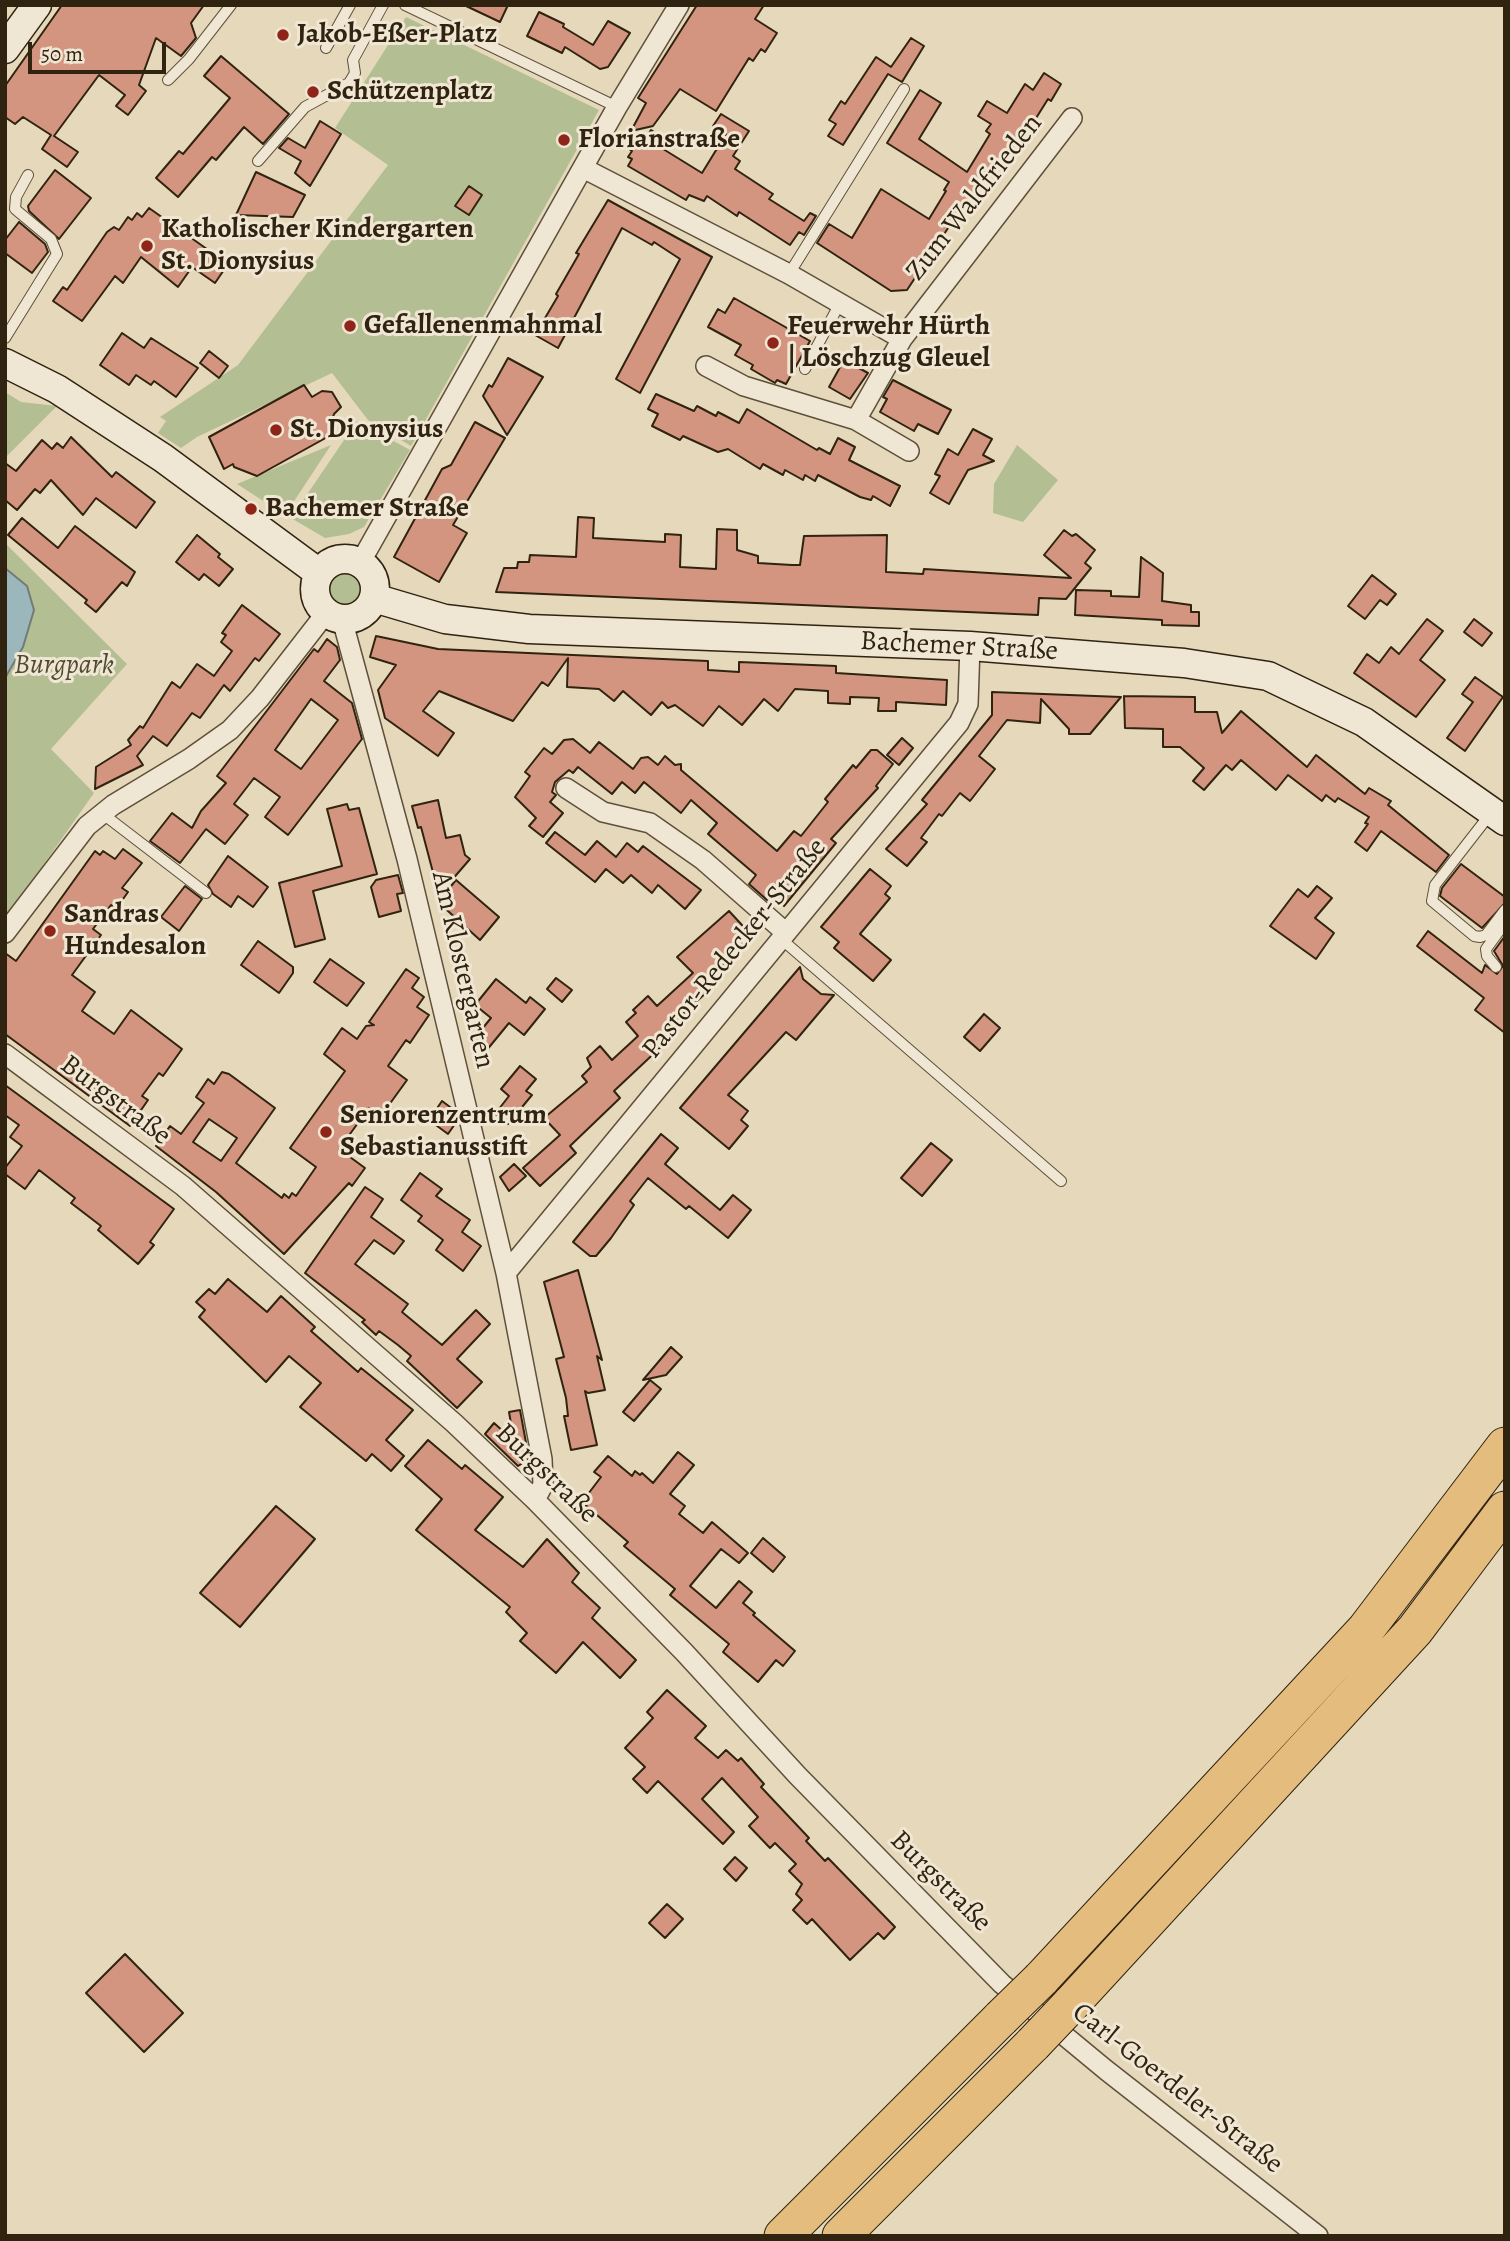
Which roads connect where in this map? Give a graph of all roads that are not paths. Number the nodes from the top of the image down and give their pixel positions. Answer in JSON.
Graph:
{"nodes":[{"id":1,"x":37,"y":5,"type":"edge"},
{"id":2,"x":231,"y":5,"type":"edge"},
{"id":3,"x":350,"y":5,"type":"edge"},
{"id":4,"x":383,"y":5,"type":"edge"},
{"id":5,"x":405,"y":5,"type":"edge"},
{"id":6,"x":679,"y":5,"type":"edge"},
{"id":7,"x":326,"y":48,"type":"dead end"},
{"id":8,"x":5,"y":49,"type":"edge"},
{"id":9,"x":168,"y":80,"type":"dead end"},
{"id":10,"x":904,"y":89,"type":"dead end"},
{"id":11,"x":617,"y":107,"type":"junction"},
{"id":12,"x":1072,"y":118,"type":"dead end"},
{"id":13,"x":258,"y":161,"type":"dead end"},
{"id":14,"x":583,"y":168,"type":"junction"},
{"id":15,"x":28,"y":174,"type":"dead end"},
{"id":16,"x":789,"y":274,"type":"junction"},
{"id":17,"x":840,"y":303,"type":"junction"},
{"id":18,"x":5,"y":338,"type":"edge"},
{"id":19,"x":902,"y":339,"type":"junction"},
{"id":20,"x":5,"y":363,"type":"edge"},
{"id":21,"x":706,"y":366,"type":"dead end"},
{"id":22,"x":805,"y":369,"type":"dead end"},
{"id":23,"x":856,"y":420,"type":"junction"},
{"id":24,"x":909,"y":451,"type":"dead end"},
{"id":25,"x":360,"y":563,"type":"junction"},
{"id":26,"x":319,"y":573,"type":"junction"},
{"id":27,"x":374,"y":598,"type":"junction"},
{"id":28,"x":334,"y":616,"type":"junction"},
{"id":29,"x":970,"y":646,"type":"junction"},
{"id":30,"x":566,"y":788,"type":"dead end"},
{"id":31,"x":103,"y":814,"type":"junction"},
{"id":32,"x":1498,"y":816,"type":"edge"},
{"id":33,"x":206,"y":893,"type":"dead end"},
{"id":34,"x":1505,"y":910,"type":"edge"},
{"id":35,"x":1505,"y":923,"type":"edge"},
{"id":36,"x":5,"y":933,"type":"edge"},
{"id":37,"x":783,"y":935,"type":"junction"},
{"id":38,"x":1496,"y":967,"type":"dead end"},
{"id":39,"x":5,"y":1054,"type":"edge"},
{"id":40,"x":1061,"y":1181,"type":"dead end"},
{"id":41,"x":506,"y":1273,"type":"junction"},
{"id":42,"x":1505,"y":1446,"type":"edge"},
{"id":43,"x":536,"y":1500,"type":"junction"},
{"id":44,"x":1505,"y":1510,"type":"edge"},
{"id":45,"x":1002,"y":2001,"type":"junction"},
{"id":46,"x":783,"y":2236,"type":"edge"},
{"id":47,"x":841,"y":2236,"type":"edge"},
{"id":48,"x":1318,"y":2236,"type":"edge"}],
"edges":[{"from":1,"to":8,"type":"street"},
{"from":2,"to":9,"type":"lane"},
{"from":3,"to":7,"type":"lane"},
{"from":4,"to":13,"type":"lane"},
{"from":5,"to":11,"type":"lane"},
{"from":6,"to":11,"type":"street"},
{"from":10,"to":16,"type":"lane"},
{"from":11,"to":14,"type":"street"},
{"from":12,"to":19,"type":"street","name":"Zum Waldfrieden"},
{"from":14,"to":16,"type":"street"},
{"from":14,"to":25,"type":"street"},
{"from":15,"to":18,"type":"lane"},
{"from":16,"to":17,"type":"street"},
{"from":17,"to":19,"type":"street"},
{"from":17,"to":22,"type":"lane"},
{"from":19,"to":23,"type":"street","name":"Zum Waldfrieden"},
{"from":20,"to":26,"type":"street"},
{"from":21,"to":23,"type":"street"},
{"from":23,"to":24,"type":"street"},
{"from":25,"to":26,"type":"street"},
{"from":25,"to":27,"type":"street"},
{"from":26,"to":28,"type":"street"},
{"from":27,"to":28,"type":"street"},
{"from":27,"to":29,"type":"street","name":"Bachemer Straße"},
{"from":28,"to":31,"type":"street"},
{"from":28,"to":41,"type":"street","name":"Am Klostergarten"},
{"from":29,"to":32,"type":"street","name":"Bachemer Straße"},
{"from":29,"to":37,"type":"street","name":"Pastor-Redecker-Straße"},
{"from":30,"to":37,"type":"street"},
{"from":31,"to":33,"type":"lane"},
{"from":31,"to":36,"type":"street"},
{"from":32,"to":34,"type":"lane"},
{"from":35,"to":38,"type":"lane"},
{"from":37,"to":40,"type":"lane"},
{"from":37,"to":41,"type":"street","name":"Pastor-Redecker-Straße"},
{"from":39,"to":43,"type":"street","name":"Burgstraße"},
{"from":41,"to":43,"type":"street","name":"Am Klostergarten"},
{"from":42,"to":45,"type":"highway","bridge":true},
{"from":43,"to":45,"type":"street","name":"Burgstraße"},
{"from":44,"to":47,"type":"highway","bridge":true},
{"from":45,"to":46,"type":"highway"},
{"from":45,"to":48,"type":"street","name":"Carl-Goerdeler-Straße"}]}
